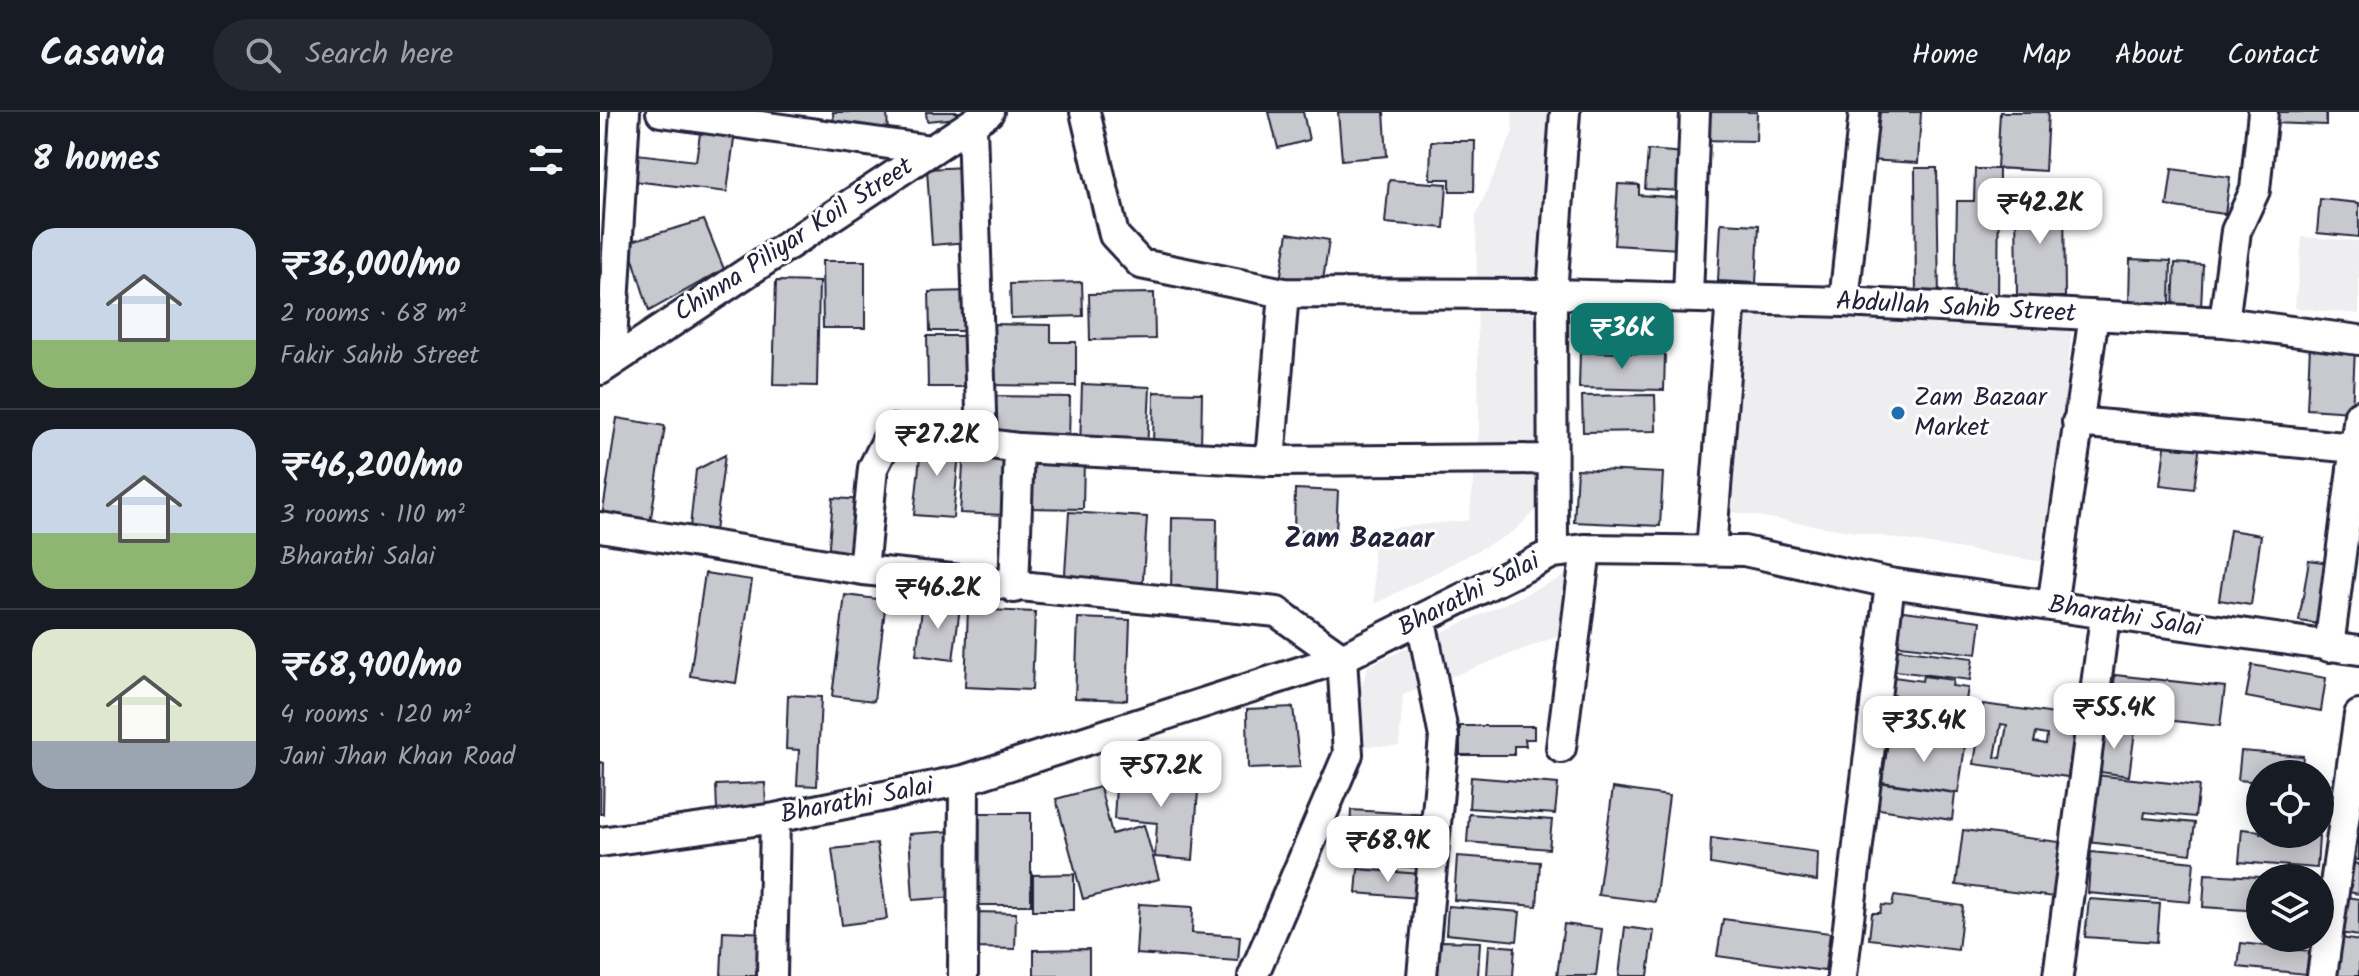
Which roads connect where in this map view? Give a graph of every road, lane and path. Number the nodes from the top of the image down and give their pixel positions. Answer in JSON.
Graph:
{"nodes":[{"id":1,"x":625,"y":112,"type":"edge"},
{"id":2,"x":661,"y":112,"type":"edge"},
{"id":3,"x":1085,"y":112,"type":"edge"},
{"id":4,"x":1565,"y":112,"type":"edge"},
{"id":5,"x":1695,"y":112,"type":"edge"},
{"id":6,"x":1864,"y":112,"type":"edge"},
{"id":7,"x":2263,"y":112,"type":"edge"},
{"id":8,"x":981,"y":119,"type":"edge"},
{"id":9,"x":820,"y":124,"type":"edge"},
{"id":10,"x":931,"y":150,"type":"junction"},
{"id":11,"x":1284,"y":293,"type":"junction"},
{"id":12,"x":1552,"y":294,"type":"junction"},
{"id":13,"x":1688,"y":297,"type":"junction"},
{"id":14,"x":1731,"y":299,"type":"junction"},
{"id":15,"x":1844,"y":302,"type":"junction"},
{"id":16,"x":2094,"y":315,"type":"junction"},
{"id":17,"x":2224,"y":322,"type":"junction"},
{"id":18,"x":2359,"y":340,"type":"edge"},
{"id":19,"x":604,"y":363,"type":"edge"},
{"id":20,"x":2359,"y":415,"type":"edge"},
{"id":21,"x":2077,"y":422,"type":"junction"},
{"id":22,"x":982,"y":443,"type":"junction"},
{"id":23,"x":1019,"y":448,"type":"junction"},
{"id":24,"x":2355,"y":448,"type":"junction"},
{"id":25,"x":1552,"y":459,"type":"junction"},
{"id":26,"x":1270,"y":461,"type":"junction"},
{"id":27,"x":600,"y":527,"type":"edge"},
{"id":28,"x":1586,"y":549,"type":"junction"},
{"id":29,"x":1711,"y":551,"type":"junction"},
{"id":30,"x":1553,"y":553,"type":"junction"},
{"id":31,"x":863,"y":570,"type":"junction"},
{"id":32,"x":1890,"y":583,"type":"junction"},
{"id":33,"x":1014,"y":588,"type":"junction"},
{"id":34,"x":2052,"y":606,"type":"junction"},
{"id":35,"x":2105,"y":616,"type":"junction"},
{"id":36,"x":1421,"y":620,"type":"junction"},
{"id":37,"x":2329,"y":647,"type":"junction"},
{"id":38,"x":2359,"y":650,"type":"edge"},
{"id":39,"x":1342,"y":658,"type":"junction"},
{"id":40,"x":2359,"y":715,"type":"edge"},
{"id":41,"x":1561,"y":748,"type":"dead end"},
{"id":42,"x":964,"y":780,"type":"junction"},
{"id":43,"x":775,"y":818,"type":"junction"},
{"id":44,"x":600,"y":842,"type":"edge"},
{"id":45,"x":772,"y":976,"type":"edge"},
{"id":46,"x":963,"y":976,"type":"edge"},
{"id":47,"x":1253,"y":976,"type":"edge"},
{"id":48,"x":1422,"y":976,"type":"edge"},
{"id":49,"x":1842,"y":976,"type":"edge"},
{"id":50,"x":2058,"y":976,"type":"edge"},
{"id":51,"x":2322,"y":976,"type":"edge"}],
"edges":[{"from":1,"to":19,"type":"street"},
{"from":2,"to":9,"type":"street"},
{"from":3,"to":11,"type":"street","name":"Abdullah Sahib Street"},
{"from":4,"to":12,"type":"street"},
{"from":5,"to":13,"type":"street"},
{"from":6,"to":15,"type":"street"},
{"from":7,"to":17,"type":"street"},
{"from":8,"to":10,"type":"street","name":"Chinna Piliyar Koil Street"},
{"from":8,"to":22,"type":"street"},
{"from":9,"to":10,"type":"street"},
{"from":10,"to":19,"type":"street","name":"Chinna Piliyar Koil Street"},
{"from":11,"to":12,"type":"street","name":"Abdullah Sahib Street"},
{"from":11,"to":26,"type":"street"},
{"from":12,"to":13,"type":"street","name":"Abdullah Sahib Street"},
{"from":12,"to":25,"type":"street"},
{"from":13,"to":14,"type":"street","name":"Abdullah Sahib Street"},
{"from":14,"to":15,"type":"street","name":"Abdullah Sahib Street"},
{"from":14,"to":29,"type":"street"},
{"from":15,"to":16,"type":"street","name":"Abdullah Sahib Street"},
{"from":16,"to":17,"type":"street","name":"Abdullah Sahib Street"},
{"from":16,"to":21,"type":"street"},
{"from":17,"to":18,"type":"street","name":"Abdullah Sahib Street"},
{"from":20,"to":24,"type":"street"},
{"from":21,"to":24,"type":"street"},
{"from":21,"to":34,"type":"street"},
{"from":22,"to":23,"type":"street"},
{"from":22,"to":31,"type":"street"},
{"from":23,"to":26,"type":"street"},
{"from":23,"to":33,"type":"street"},
{"from":24,"to":37,"type":"street"},
{"from":25,"to":26,"type":"street"},
{"from":25,"to":30,"type":"street"},
{"from":27,"to":31,"type":"street"},
{"from":28,"to":29,"type":"street","name":"Bharathi Salai"},
{"from":28,"to":30,"type":"street","name":"Bharathi Salai"},
{"from":28,"to":41,"type":"street"},
{"from":29,"to":32,"type":"street","name":"Bharathi Salai"},
{"from":30,"to":36,"type":"street","name":"Bharathi Salai"},
{"from":31,"to":33,"type":"street"},
{"from":32,"to":34,"type":"street","name":"Bharathi Salai"},
{"from":32,"to":49,"type":"street"},
{"from":33,"to":39,"type":"street"},
{"from":34,"to":35,"type":"street","name":"Bharathi Salai"},
{"from":35,"to":37,"type":"street","name":"Bharathi Salai"},
{"from":35,"to":50,"type":"street"},
{"from":36,"to":39,"type":"street","name":"Bharathi Salai"},
{"from":36,"to":48,"type":"street"},
{"from":37,"to":38,"type":"street","name":"Bharathi Salai"},
{"from":39,"to":42,"type":"street","name":"Bharathi Salai"},
{"from":39,"to":47,"type":"street"},
{"from":40,"to":51,"type":"street"},
{"from":42,"to":43,"type":"street","name":"Bharathi Salai"},
{"from":42,"to":46,"type":"street"},
{"from":43,"to":44,"type":"street","name":"Bharathi Salai"},
{"from":43,"to":45,"type":"street"}]}
